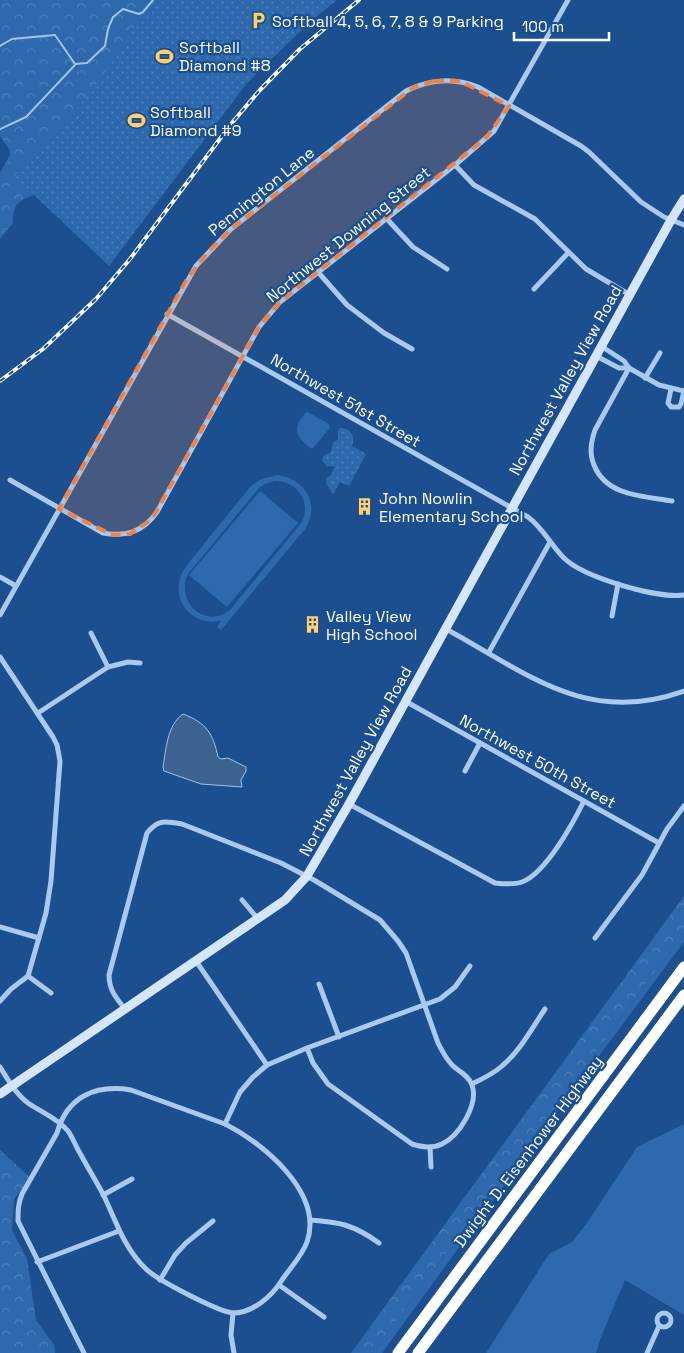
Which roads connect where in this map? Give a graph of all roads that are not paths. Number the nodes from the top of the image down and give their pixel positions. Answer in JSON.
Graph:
{"nodes":[{"id":1,"x":568,"y":0,"type":"edge"},
{"id":2,"x":509,"y":106,"type":"junction"},
{"id":3,"x":454,"y":165,"type":"junction"},
{"id":4,"x":684,"y":199,"type":"edge"},
{"id":5,"x":386,"y":218,"type":"junction"},
{"id":6,"x":670,"y":220,"type":"junction"},
{"id":7,"x":684,"y":225,"type":"edge"},
{"id":8,"x":568,"y":253,"type":"junction"},
{"id":9,"x":447,"y":269,"type":"dead end"},
{"id":10,"x":318,"y":272,"type":"junction"},
{"id":11,"x":534,"y":288,"type":"dead end"},
{"id":12,"x":630,"y":295,"type":"junction"},
{"id":13,"x":168,"y":314,"type":"junction"},
{"id":14,"x":602,"y":346,"type":"junction"},
{"id":15,"x":412,"y":349,"type":"dead end"},
{"id":16,"x":660,"y":353,"type":"dead end"},
{"id":17,"x":243,"y":356,"type":"junction"},
{"id":18,"x":596,"y":356,"type":"junction"},
{"id":19,"x":628,"y":368,"type":"junction"},
{"id":20,"x":645,"y":378,"type":"junction"},
{"id":21,"x":671,"y":389,"type":"junction"},
{"id":22,"x":684,"y":392,"type":"edge"},
{"id":23,"x":10,"y":480,"type":"dead end"},
{"id":24,"x":672,"y":501,"type":"dead end"},
{"id":25,"x":512,"y":508,"type":"junction"},
{"id":26,"x":60,"y":509,"type":"junction"},
{"id":27,"x":550,"y":542,"type":"junction"},
{"id":28,"x":0,"y":577,"type":"edge"},
{"id":29,"x":618,"y":584,"type":"junction"},
{"id":30,"x":16,"y":586,"type":"junction"},
{"id":31,"x":684,"y":595,"type":"edge"},
{"id":32,"x":0,"y":616,"type":"edge"},
{"id":33,"x":612,"y":616,"type":"dead end"},
{"id":34,"x":446,"y":629,"type":"junction"},
{"id":35,"x":91,"y":633,"type":"dead end"},
{"id":36,"x":489,"y":652,"type":"junction"},
{"id":37,"x":0,"y":657,"type":"edge"},
{"id":38,"x":140,"y":663,"type":"dead end"},
{"id":39,"x":108,"y":667,"type":"junction"},
{"id":40,"x":684,"y":692,"type":"edge"},
{"id":41,"x":405,"y":701,"type":"junction"},
{"id":42,"x":38,"y":713,"type":"junction"},
{"id":43,"x":480,"y":743,"type":"junction"},
{"id":44,"x":465,"y":771,"type":"dead end"},
{"id":45,"x":584,"y":801,"type":"junction"},
{"id":46,"x":349,"y":804,"type":"junction"},
{"id":47,"x":684,"y":806,"type":"edge"},
{"id":48,"x":660,"y":844,"type":"junction"},
{"id":49,"x":307,"y":876,"type":"junction"},
{"id":50,"x":242,"y":900,"type":"dead end"},
{"id":51,"x":258,"y":919,"type":"junction"},
{"id":52,"x":0,"y":927,"type":"edge"},
{"id":53,"x":39,"y":938,"type":"junction"},
{"id":54,"x":595,"y":938,"type":"dead end"},
{"id":55,"x":196,"y":961,"type":"junction"},
{"id":56,"x":470,"y":966,"type":"dead end"},
{"id":57,"x":684,"y":968,"type":"edge"},
{"id":58,"x":28,"y":976,"type":"junction"},
{"id":59,"x":320,"y":984,"type":"dead end"},
{"id":60,"x":51,"y":993,"type":"dead end"},
{"id":61,"x":684,"y":995,"type":"edge"},
{"id":62,"x":0,"y":1001,"type":"edge"},
{"id":63,"x":425,"y":1005,"type":"junction"},
{"id":64,"x":125,"y":1009,"type":"junction"},
{"id":65,"x":545,"y":1009,"type":"dead end"},
{"id":66,"x":339,"y":1037,"type":"junction"},
{"id":67,"x":307,"y":1048,"type":"junction"},
{"id":68,"x":267,"y":1065,"type":"junction"},
{"id":69,"x":0,"y":1067,"type":"edge"},
{"id":70,"x":472,"y":1084,"type":"junction"},
{"id":71,"x":12,"y":1086,"type":"junction"},
{"id":72,"x":0,"y":1094,"type":"edge"},
{"id":73,"x":60,"y":1123,"type":"junction"},
{"id":74,"x":225,"y":1124,"type":"junction"},
{"id":75,"x":430,"y":1147,"type":"junction"},
{"id":76,"x":431,"y":1167,"type":"dead end"},
{"id":77,"x":132,"y":1179,"type":"dead end"},
{"id":78,"x":103,"y":1195,"type":"junction"},
{"id":79,"x":213,"y":1220,"type":"dead end"},
{"id":80,"x":310,"y":1220,"type":"junction"},
{"id":81,"x":119,"y":1230,"type":"junction"},
{"id":82,"x":379,"y":1243,"type":"dead end"},
{"id":83,"x":37,"y":1262,"type":"junction"},
{"id":84,"x":160,"y":1280,"type":"junction"},
{"id":85,"x":279,"y":1285,"type":"junction"},
{"id":86,"x":233,"y":1313,"type":"junction"},
{"id":87,"x":324,"y":1317,"type":"dead end"},
{"id":88,"x":659,"y":1326,"type":"dead end"},
{"id":89,"x":84,"y":1353,"type":"edge"},
{"id":90,"x":234,"y":1353,"type":"edge"},
{"id":91,"x":398,"y":1353,"type":"edge"},
{"id":92,"x":418,"y":1353,"type":"edge"},
{"id":93,"x":647,"y":1353,"type":"edge"}],
"edges":[{"from":1,"to":2,"type":"street","name":"Northwest Downing Street"},
{"from":2,"to":3,"type":"street","name":"Northwest Downing Street"},
{"from":2,"to":6,"type":"street","name":"Pennington Lane"},
{"from":2,"to":13,"type":"street","name":"Pennington Lane"},
{"from":3,"to":5,"type":"street","name":"Northwest Downing Street"},
{"from":3,"to":8,"type":"street"},
{"from":4,"to":6,"type":"street","name":"Northwest Valley View Road"},
{"from":5,"to":9,"type":"street"},
{"from":5,"to":10,"type":"street","name":"Northwest Downing Street"},
{"from":6,"to":7,"type":"street","name":"Pennington Lane"},
{"from":6,"to":12,"type":"street","name":"Northwest Valley View Road"},
{"from":8,"to":11,"type":"street"},
{"from":8,"to":12,"type":"street"},
{"from":10,"to":15,"type":"street"},
{"from":10,"to":17,"type":"street","name":"Northwest Downing Street"},
{"from":12,"to":14,"type":"street","name":"Northwest Valley View Road"},
{"from":13,"to":17,"type":"street","name":"Northwest 51st Street"},
{"from":13,"to":26,"type":"street","name":"Pennington Lane"},
{"from":14,"to":18,"type":"street","name":"Northwest Valley View Road"},
{"from":14,"to":19,"type":"street"},
{"from":16,"to":20,"type":"street"},
{"from":17,"to":25,"type":"street","name":"Northwest 51st Street"},
{"from":17,"to":26,"type":"street","name":"Northwest Downing Street"},
{"from":18,"to":19,"type":"street"},
{"from":18,"to":25,"type":"street","name":"Northwest Valley View Road"},
{"from":19,"to":20,"type":"street"},
{"from":19,"to":24,"type":"street"},
{"from":20,"to":21,"type":"street"},
{"from":21,"to":22,"type":"street"},
{"from":21,"to":22,"type":"street"},
{"from":23,"to":26,"type":"street"},
{"from":25,"to":27,"type":"street","name":"Northwest 51st Street"},
{"from":25,"to":34,"type":"street","name":"Northwest Valley View Road"},
{"from":26,"to":30,"type":"street","name":"Pennington Lane"},
{"from":27,"to":29,"type":"street","name":"Northwest 51st Street"},
{"from":27,"to":36,"type":"street"},
{"from":28,"to":30,"type":"street"},
{"from":29,"to":31,"type":"street","name":"Northwest 51st Street"},
{"from":29,"to":33,"type":"street"},
{"from":30,"to":32,"type":"street","name":"Pennington Lane"},
{"from":34,"to":36,"type":"street"},
{"from":34,"to":41,"type":"street","name":"Northwest Valley View Road"},
{"from":35,"to":39,"type":"street"},
{"from":36,"to":40,"type":"street"},
{"from":37,"to":42,"type":"street"},
{"from":38,"to":39,"type":"street"},
{"from":39,"to":42,"type":"street"},
{"from":41,"to":43,"type":"street","name":"Northwest 50th Street"},
{"from":41,"to":46,"type":"street","name":"Northwest Valley View Road"},
{"from":42,"to":53,"type":"street"},
{"from":43,"to":44,"type":"street"},
{"from":43,"to":45,"type":"street","name":"Northwest 50th Street"},
{"from":45,"to":46,"type":"street"},
{"from":45,"to":48,"type":"street","name":"Northwest 50th Street"},
{"from":46,"to":49,"type":"street","name":"Northwest Valley View Road"},
{"from":47,"to":48,"type":"street"},
{"from":48,"to":54,"type":"street"},
{"from":49,"to":51,"type":"street","name":"Northwest Valley View Road"},
{"from":49,"to":63,"type":"street"},
{"from":49,"to":64,"type":"street"},
{"from":50,"to":51,"type":"street"},
{"from":51,"to":55,"type":"street","name":"Northwest Valley View Road"},
{"from":52,"to":53,"type":"street"},
{"from":53,"to":58,"type":"street"},
{"from":55,"to":64,"type":"street","name":"Northwest Valley View Road"},
{"from":55,"to":68,"type":"street"},
{"from":56,"to":63,"type":"street"},
{"from":57,"to":91,"type":"highway","name":"Dwight D. Eisenhower Highway"},
{"from":58,"to":60,"type":"street"},
{"from":58,"to":62,"type":"street"},
{"from":59,"to":66,"type":"street"},
{"from":61,"to":92,"type":"highway","name":"Dwight D. Eisenhower Highway"},
{"from":63,"to":66,"type":"street"},
{"from":63,"to":70,"type":"street"},
{"from":64,"to":71,"type":"street","name":"Northwest Valley View Road"},
{"from":65,"to":70,"type":"street"},
{"from":66,"to":67,"type":"street"},
{"from":67,"to":68,"type":"street"},
{"from":67,"to":75,"type":"street"},
{"from":68,"to":74,"type":"street"},
{"from":69,"to":71,"type":"street"},
{"from":70,"to":75,"type":"street"},
{"from":71,"to":72,"type":"street","name":"Northwest Valley View Road"},
{"from":71,"to":73,"type":"street"},
{"from":73,"to":74,"type":"street"},
{"from":73,"to":78,"type":"street"},
{"from":73,"to":83,"type":"street"},
{"from":74,"to":80,"type":"street"},
{"from":75,"to":76,"type":"street"},
{"from":77,"to":78,"type":"street"},
{"from":78,"to":81,"type":"street"},
{"from":79,"to":84,"type":"street"},
{"from":80,"to":82,"type":"street"},
{"from":80,"to":85,"type":"street"},
{"from":81,"to":83,"type":"street"},
{"from":81,"to":84,"type":"street"},
{"from":83,"to":89,"type":"street"},
{"from":84,"to":86,"type":"street"},
{"from":85,"to":86,"type":"street"},
{"from":85,"to":87,"type":"street"},
{"from":86,"to":90,"type":"street"},
{"from":88,"to":93,"type":"street"}]}
